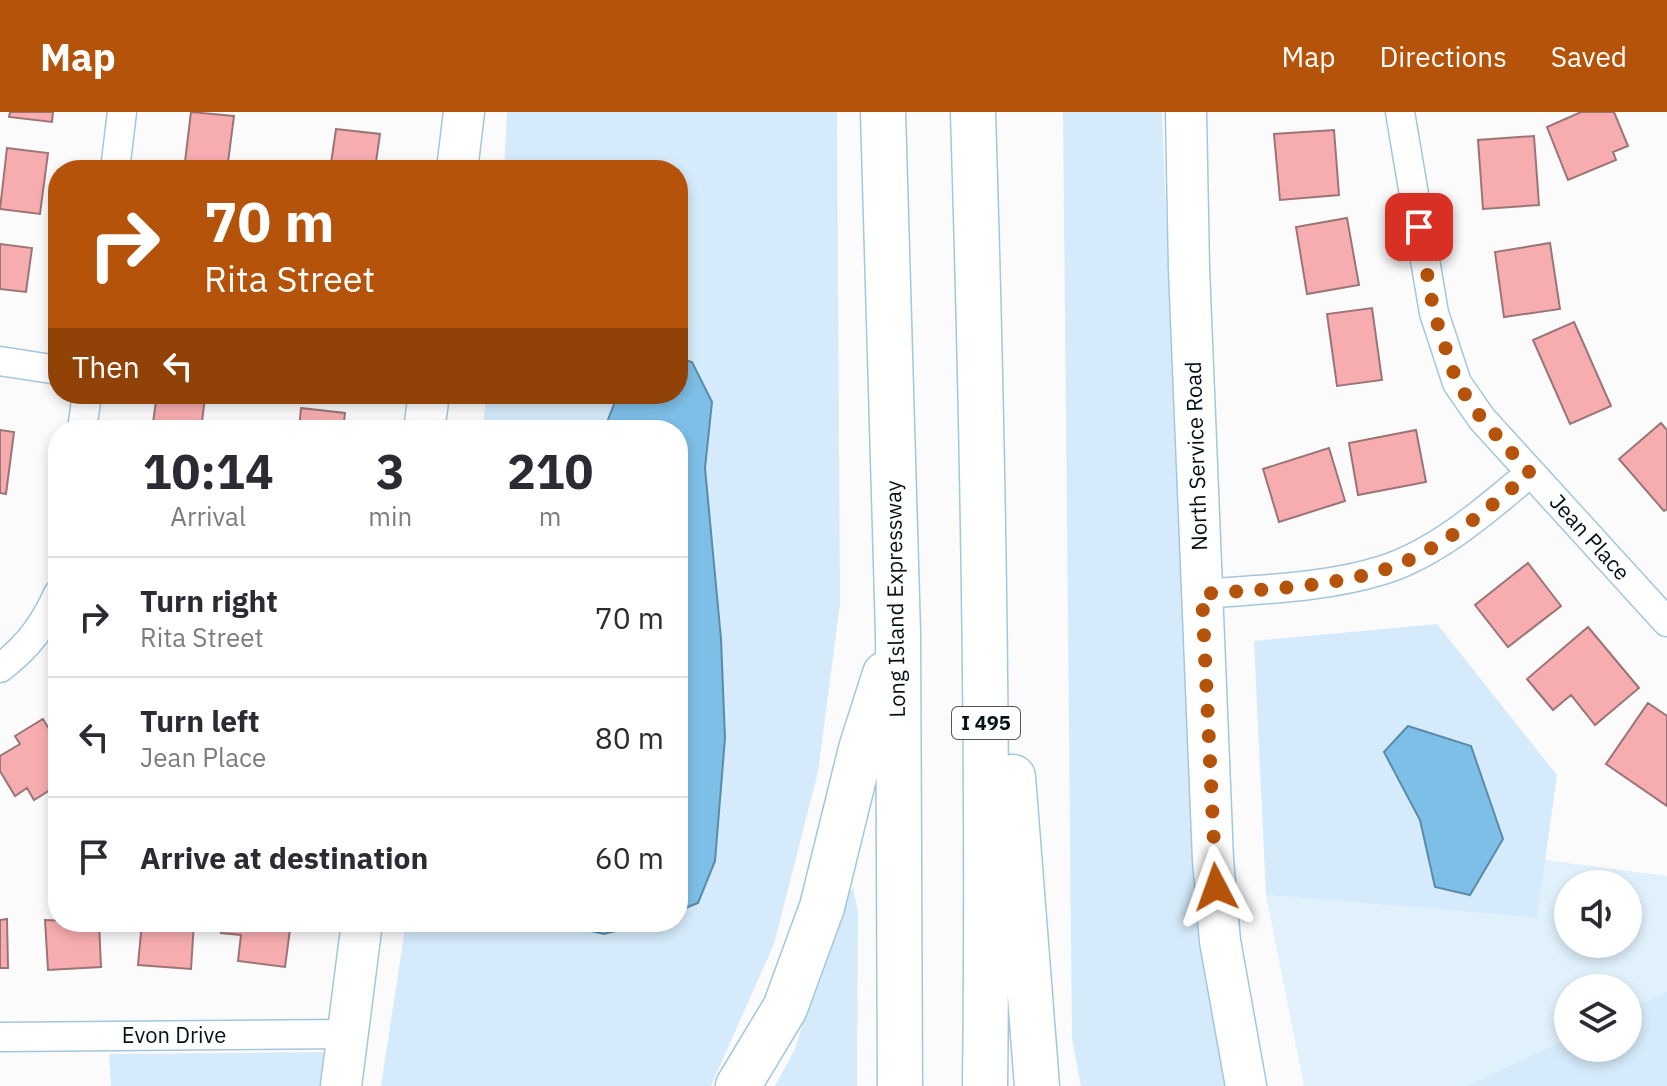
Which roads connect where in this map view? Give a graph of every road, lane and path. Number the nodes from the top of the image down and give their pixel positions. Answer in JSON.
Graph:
{"nodes":[{"id":1,"x":122,"y":112,"type":"edge"},
{"id":2,"x":464,"y":112,"type":"edge"},
{"id":3,"x":883,"y":112,"type":"edge"},
{"id":4,"x":973,"y":112,"type":"edge"},
{"id":5,"x":1186,"y":112,"type":"edge"},
{"id":6,"x":1400,"y":112,"type":"edge"},
{"id":7,"x":116,"y":160,"type":"edge"},
{"id":8,"x":458,"y":160,"type":"edge"},
{"id":9,"x":0,"y":361,"type":"edge"},
{"id":10,"x":981,"y":361,"type":"junction"},
{"id":11,"x":48,"y":368,"type":"edge"},
{"id":12,"x":1530,"y":473,"type":"junction"},
{"id":13,"x":1202,"y":594,"type":"junction"},
{"id":14,"x":1663,"y":611,"type":"edge"},
{"id":15,"x":48,"y":616,"type":"edge"},
{"id":16,"x":898,"y":633,"type":"junction"},
{"id":17,"x":0,"y":668,"type":"edge"},
{"id":18,"x":361,"y":932,"type":"edge"},
{"id":19,"x":348,"y":1034,"type":"junction"},
{"id":20,"x":0,"y":1037,"type":"edge"},
{"id":21,"x":341,"y":1086,"type":"edge"},
{"id":22,"x":738,"y":1086,"type":"edge"},
{"id":23,"x":900,"y":1086,"type":"edge"},
{"id":24,"x":985,"y":1086,"type":"edge"},
{"id":25,"x":1037,"y":1086,"type":"edge"},
{"id":26,"x":1246,"y":1086,"type":"edge"}],
"edges":[{"from":1,"to":7,"type":"street"},
{"from":2,"to":8,"type":"main road"},
{"from":3,"to":16,"type":"highway","name":"Long Island Expressway"},
{"from":4,"to":10,"type":"highway","number":"I 495"},
{"from":5,"to":13,"type":"main road","name":"North Service Road"},
{"from":6,"to":12,"type":"street","name":"Jean Place"},
{"from":9,"to":11,"type":"street"},
{"from":10,"to":24,"type":"highway","number":"I 495"},
{"from":10,"to":25,"type":"highway"},
{"from":12,"to":13,"type":"street"},
{"from":12,"to":14,"type":"street","name":"Jean Place"},
{"from":13,"to":26,"type":"main road","name":"North Service Road"},
{"from":15,"to":17,"type":"street"},
{"from":16,"to":22,"type":"highway"},
{"from":16,"to":23,"type":"highway","name":"Long Island Expressway"},
{"from":18,"to":19,"type":"main road"},
{"from":19,"to":20,"type":"street","name":"Evon Drive"},
{"from":19,"to":21,"type":"main road"}]}
